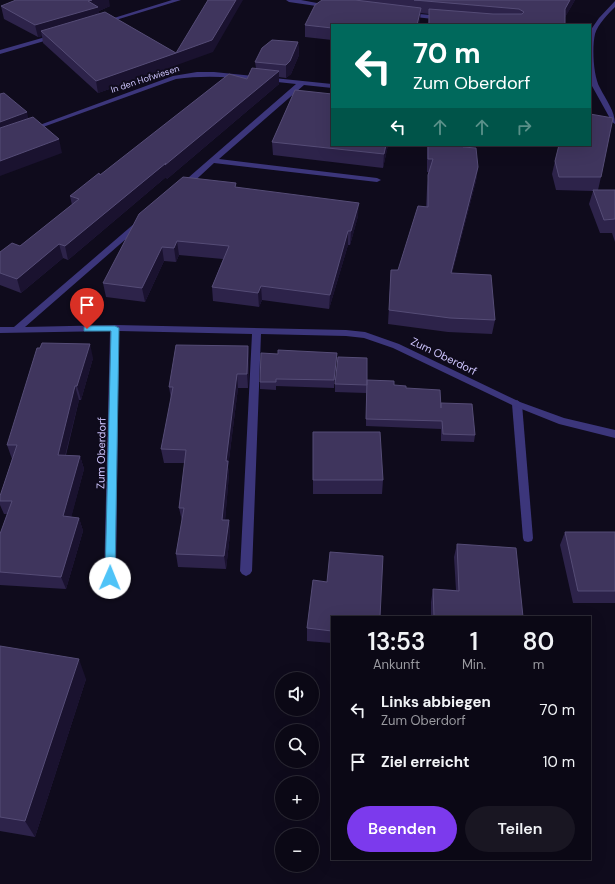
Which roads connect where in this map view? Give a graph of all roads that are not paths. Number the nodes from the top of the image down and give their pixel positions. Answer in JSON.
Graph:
{"nodes":[{"id":1,"x":178,"y":0,"type":"edge"},
{"id":2,"x":289,"y":0,"type":"edge"},
{"id":3,"x":615,"y":3,"type":"edge"},
{"id":4,"x":334,"y":6,"type":"edge"},
{"id":5,"x":401,"y":14,"type":"edge"},
{"id":6,"x":448,"y":19,"type":"edge"},
{"id":7,"x":96,"y":24,"type":"edge"},
{"id":8,"x":591,"y":33,"type":"edge"},
{"id":9,"x":59,"y":35,"type":"edge"},
{"id":10,"x":0,"y":52,"type":"edge"},
{"id":11,"x":591,"y":71,"type":"edge"},
{"id":12,"x":302,"y":83,"type":"junction"},
{"id":13,"x":331,"y":86,"type":"edge"},
{"id":14,"x":607,"y":109,"type":"junction"},
{"id":15,"x":615,"y":109,"type":"edge"},
{"id":16,"x":615,"y":122,"type":"edge"},
{"id":17,"x":22,"y":132,"type":"edge"},
{"id":18,"x":214,"y":161,"type":"junction"},
{"id":19,"x":377,"y":180,"type":"dead end"},
{"id":20,"x":178,"y":191,"type":"edge"},
{"id":21,"x":142,"y":222,"type":"edge"},
{"id":22,"x":115,"y":328,"type":"junction"},
{"id":23,"x":17,"y":329,"type":"junction"},
{"id":24,"x":0,"y":330,"type":"edge"},
{"id":25,"x":257,"y":331,"type":"junction"},
{"id":26,"x":517,"y":404,"type":"junction"},
{"id":27,"x":615,"y":434,"type":"edge"},
{"id":28,"x":528,"y":538,"type":"dead end"},
{"id":29,"x":246,"y":571,"type":"dead end"},
{"id":30,"x":110,"y":578,"type":"dead end"}],
"edges":[{"from":1,"to":7,"type":"street"},
{"from":2,"to":4,"type":"street"},
{"from":3,"to":8,"type":"street"},
{"from":5,"to":6,"type":"street"},
{"from":9,"to":10,"type":"street"},
{"from":11,"to":14,"type":"street"},
{"from":12,"to":13,"type":"street","name":"In den Hofwiesen"},
{"from":12,"to":17,"type":"street","name":"In den Hofwiesen"},
{"from":12,"to":18,"type":"street"},
{"from":14,"to":15,"type":"street"},
{"from":14,"to":16,"type":"street"},
{"from":18,"to":19,"type":"street"},
{"from":18,"to":20,"type":"street"},
{"from":21,"to":23,"type":"street"},
{"from":22,"to":23,"type":"street","name":"Zum Oberdorf"},
{"from":22,"to":25,"type":"street","name":"Zum Oberdorf"},
{"from":22,"to":30,"type":"street","name":"Zum Oberdorf"},
{"from":23,"to":24,"type":"street","name":"Zum Oberdorf"},
{"from":25,"to":26,"type":"street","name":"Zum Oberdorf"},
{"from":25,"to":29,"type":"street"},
{"from":26,"to":27,"type":"street","name":"Zum Oberdorf"},
{"from":26,"to":28,"type":"street"}]}
